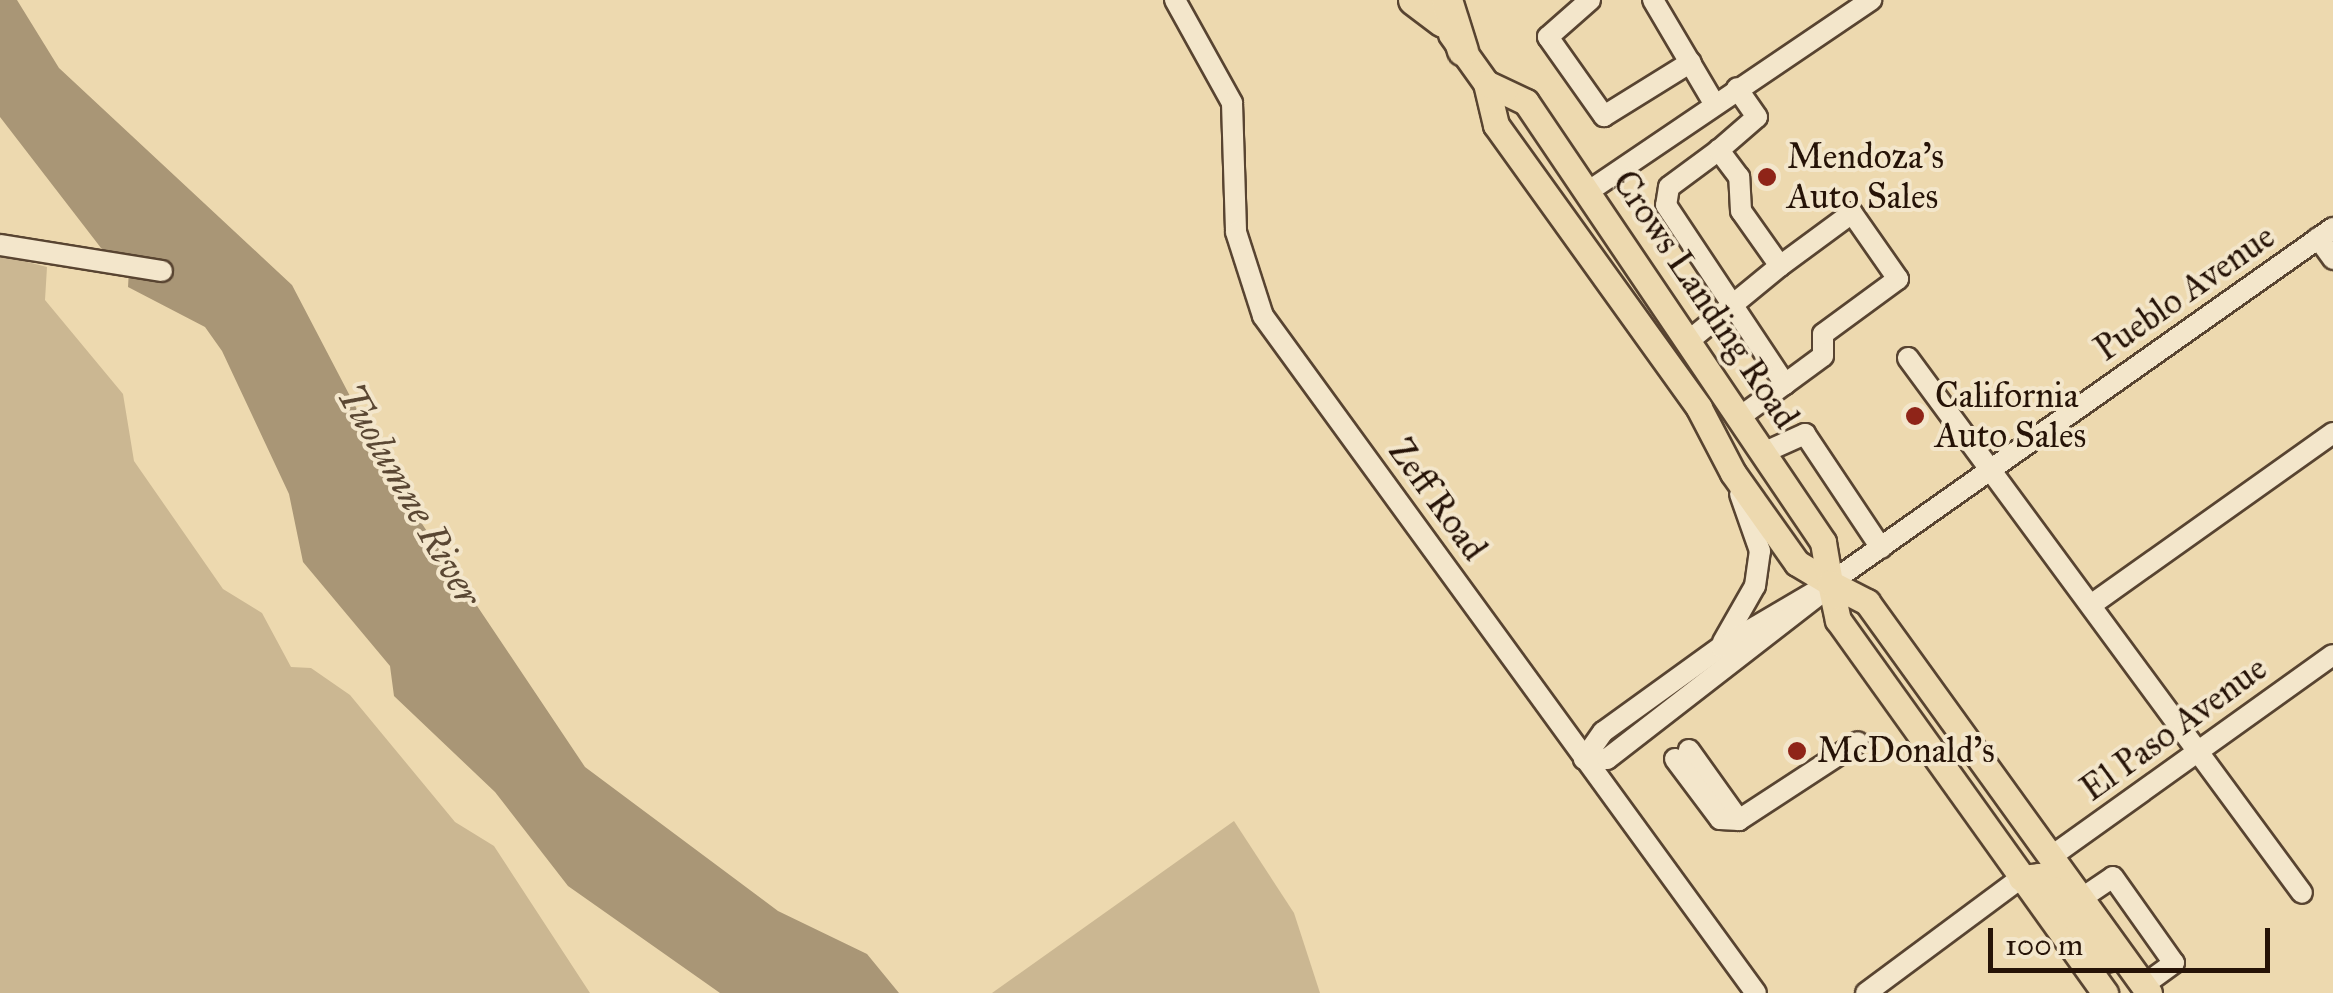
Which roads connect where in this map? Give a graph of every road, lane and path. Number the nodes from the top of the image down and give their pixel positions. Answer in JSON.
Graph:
{"nodes":[{"id":1,"x":1175,"y":0,"type":"edge"},
{"id":2,"x":1414,"y":0,"type":"edge"},
{"id":3,"x":1590,"y":0,"type":"edge"},
{"id":4,"x":1653,"y":0,"type":"edge"},
{"id":5,"x":1871,"y":0,"type":"edge"},
{"id":6,"x":1439,"y":8,"type":"edge"},
{"id":7,"x":1463,"y":51,"type":"joint"},
{"id":8,"x":1691,"y":62,"type":"junction"},
{"id":9,"x":1486,"y":83,"type":"junction"},
{"id":10,"x":1737,"y":88,"type":"junction"},
{"id":11,"x":1714,"y":103,"type":"junction"},
{"id":12,"x":1720,"y":150,"type":"junction"},
{"id":13,"x":1589,"y":191,"type":"junction"},
{"id":14,"x":2326,"y":233,"type":"edge"},
{"id":15,"x":0,"y":245,"type":"edge"},
{"id":16,"x":2333,"y":260,"type":"edge"},
{"id":17,"x":1780,"y":266,"type":"junction"},
{"id":18,"x":162,"y":271,"type":"dead end"},
{"id":19,"x":1734,"y":309,"type":"junction"},
{"id":20,"x":1691,"y":339,"type":"junction"},
{"id":21,"x":1908,"y":358,"type":"dead end"},
{"id":22,"x":1785,"y":384,"type":"junction"},
{"id":23,"x":1742,"y":416,"type":"junction"},
{"id":24,"x":2333,"y":433,"type":"edge"},
{"id":25,"x":1765,"y":452,"type":"junction"},
{"id":26,"x":1993,"y":469,"type":"junction"},
{"id":27,"x":1733,"y":473,"type":"junction"},
{"id":28,"x":1881,"y":548,"type":"junction"},
{"id":29,"x":1830,"y":583,"type":"junction"},
{"id":30,"x":2091,"y":605,"type":"junction"},
{"id":31,"x":1720,"y":647,"type":"junction"},
{"id":32,"x":2333,"y":654,"type":"edge"},
{"id":33,"x":1858,"y":742,"type":"dead end"},
{"id":34,"x":2198,"y":752,"type":"junction"},
{"id":35,"x":1682,"y":755,"type":"dead end"},
{"id":36,"x":1584,"y":759,"type":"junction"},
{"id":37,"x":2052,"y":856,"type":"junction"},
{"id":38,"x":2021,"y":878,"type":"junction"},
{"id":39,"x":2302,"y":893,"type":"dead end"},
{"id":40,"x":2082,"y":898,"type":"junction"},
{"id":41,"x":2140,"y":916,"type":"junction"},
{"id":42,"x":2110,"y":938,"type":"junction"},
{"id":43,"x":2145,"y":990,"type":"edge"},
{"id":44,"x":1756,"y":993,"type":"edge"},
{"id":45,"x":1866,"y":993,"type":"edge"},
{"id":46,"x":2105,"y":993,"type":"edge"}],
"edges":[{"from":1,"to":36,"type":"street","name":"Zeff Road"},
{"from":2,"to":6,"type":"highway"},
{"from":3,"to":8,"type":"street"},
{"from":4,"to":8,"type":"street"},
{"from":5,"to":10,"type":"street"},
{"from":6,"to":7,"type":"highway"},
{"from":7,"to":9,"type":"main road","name":"Crows Landing Road"},
{"from":8,"to":11,"type":"street"},
{"from":9,"to":13,"type":"main road","name":"Crows Landing Road"},
{"from":9,"to":27,"type":"main road","name":"Crows Landing Road"},
{"from":10,"to":11,"type":"street"},
{"from":10,"to":12,"type":"street"},
{"from":11,"to":13,"type":"street"},
{"from":12,"to":17,"type":"street"},
{"from":12,"to":19,"type":"street"},
{"from":13,"to":20,"type":"main road","name":"Crows Landing Road"},
{"from":14,"to":16,"type":"street"},
{"from":14,"to":26,"type":"street","name":"Pueblo Avenue"},
{"from":15,"to":18,"type":"street"},
{"from":17,"to":19,"type":"street"},
{"from":17,"to":22,"type":"street"},
{"from":19,"to":20,"type":"street"},
{"from":19,"to":22,"type":"street"},
{"from":20,"to":23,"type":"main road","name":"Crows Landing Road"},
{"from":21,"to":26,"type":"street"},
{"from":22,"to":23,"type":"street"},
{"from":23,"to":25,"type":"main road","name":"Crows Landing Road"},
{"from":24,"to":30,"type":"street"},
{"from":25,"to":28,"type":"street"},
{"from":25,"to":29,"type":"main road","name":"Crows Landing Road"},
{"from":26,"to":28,"type":"street","name":"Pueblo Avenue"},
{"from":26,"to":30,"type":"street"},
{"from":27,"to":29,"type":"main road","name":"Crows Landing Road"},
{"from":27,"to":31,"type":"street"},
{"from":28,"to":29,"type":"street","name":"Pueblo Avenue"},
{"from":29,"to":31,"type":"street","name":"Pueblo Avenue"},
{"from":29,"to":36,"type":"street","name":"Pueblo Avenue"},
{"from":29,"to":37,"type":"main road","name":"Crows Landing Road"},
{"from":29,"to":38,"type":"main road","name":"Crows Landing Road"},
{"from":30,"to":34,"type":"street"},
{"from":31,"to":36,"type":"street","name":"Pueblo Avenue"},
{"from":32,"to":34,"type":"street","name":"El Paso Avenue"},
{"from":33,"to":35,"type":"street"},
{"from":34,"to":37,"type":"street","name":"El Paso Avenue"},
{"from":34,"to":39,"type":"street"},
{"from":36,"to":44,"type":"street","name":"Zeff Road"},
{"from":37,"to":40,"type":"main road","name":"Crows Landing Road"},
{"from":38,"to":43,"type":"main road"},
{"from":38,"to":45,"type":"street"},
{"from":38,"to":46,"type":"main road","name":"Crows Landing Road"},
{"from":40,"to":41,"type":"street"},
{"from":40,"to":42,"type":"main road","name":"Crows Landing Road"},
{"from":41,"to":42,"type":"street"},
{"from":41,"to":43,"type":"street"},
{"from":42,"to":43,"type":"main road","name":"Crows Landing Road"}]}
